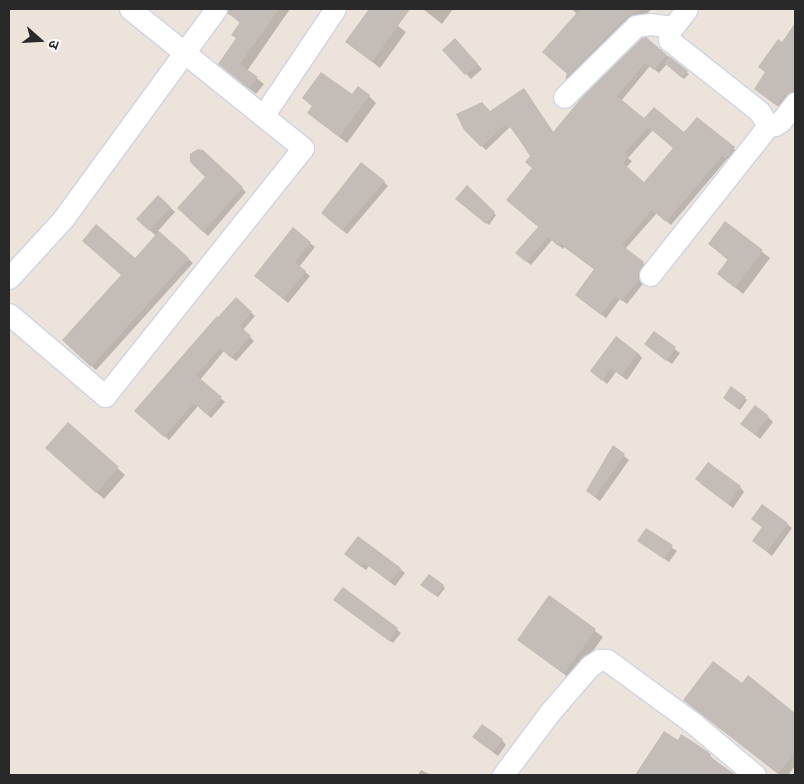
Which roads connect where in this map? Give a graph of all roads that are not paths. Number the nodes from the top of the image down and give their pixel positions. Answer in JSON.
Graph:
{"nodes":[{"id":1,"x":130,"y":9,"type":"edge"},
{"id":2,"x":216,"y":9,"type":"edge"},
{"id":3,"x":335,"y":9,"type":"edge"},
{"id":4,"x":687,"y":9,"type":"edge"},
{"id":5,"x":673,"y":27,"type":"junction"},
{"id":6,"x":184,"y":52,"type":"junction"},
{"id":7,"x":564,"y":97,"type":"dead end"},
{"id":8,"x":795,"y":103,"type":"edge"},
{"id":9,"x":263,"y":116,"type":"junction"},
{"id":10,"x":768,"y":126,"type":"junction"},
{"id":11,"x":650,"y":275,"type":"dead end"},
{"id":12,"x":9,"y":278,"type":"edge"},
{"id":13,"x":9,"y":314,"type":"edge"},
{"id":14,"x":503,"y":775,"type":"edge"},
{"id":15,"x":755,"y":775,"type":"edge"}],
"edges":[{"from":1,"to":6,"type":"street"},
{"from":2,"to":6,"type":"street"},
{"from":3,"to":9,"type":"street"},
{"from":4,"to":5,"type":"street"},
{"from":5,"to":7,"type":"street"},
{"from":5,"to":10,"type":"street"},
{"from":6,"to":9,"type":"street"},
{"from":6,"to":12,"type":"street"},
{"from":8,"to":10,"type":"street"},
{"from":9,"to":13,"type":"street"},
{"from":10,"to":11,"type":"street"},
{"from":14,"to":15,"type":"street"}]}
